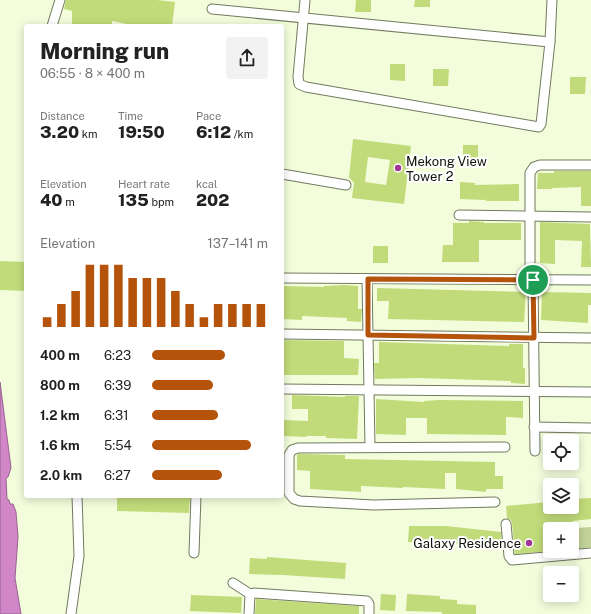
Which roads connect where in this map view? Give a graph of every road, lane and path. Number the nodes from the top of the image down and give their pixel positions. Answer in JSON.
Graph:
{"nodes":[{"id":1,"x":60,"y":0,"type":"edge"},
{"id":2,"x":305,"y":0,"type":"edge"},
{"id":3,"x":552,"y":0,"type":"edge"},
{"id":4,"x":212,"y":9,"type":"dead end"},
{"id":5,"x":303,"y":17,"type":"junction"},
{"id":6,"x":53,"y":24,"type":"edge"},
{"id":7,"x":550,"y":42,"type":"junction"},
{"id":8,"x":591,"y":165,"type":"edge"},
{"id":9,"x":284,"y":174,"type":"edge"},
{"id":10,"x":346,"y":185,"type":"dead end"},
{"id":11,"x":459,"y":215,"type":"dead end"},
{"id":12,"x":530,"y":216,"type":"junction"},
{"id":13,"x":591,"y":217,"type":"edge"},
{"id":14,"x":284,"y":278,"type":"edge"},
{"id":15,"x":368,"y":279,"type":"junction"},
{"id":16,"x":533,"y":280,"type":"junction"},
{"id":17,"x":591,"y":280,"type":"edge"},
{"id":18,"x":284,"y":334,"type":"edge"},
{"id":19,"x":368,"y":335,"type":"junction"},
{"id":20,"x":534,"y":338,"type":"junction"},
{"id":21,"x":591,"y":338,"type":"edge"},
{"id":22,"x":284,"y":389,"type":"edge"},
{"id":23,"x":369,"y":390,"type":"junction"},
{"id":24,"x":534,"y":392,"type":"junction"},
{"id":25,"x":591,"y":392,"type":"edge"},
{"id":26,"x":534,"y":427,"type":"junction"},
{"id":27,"x":591,"y":428,"type":"edge"},
{"id":28,"x":370,"y":447,"type":"junction"},
{"id":29,"x":505,"y":447,"type":"dead end"},
{"id":30,"x":535,"y":451,"type":"dead end"},
{"id":31,"x":77,"y":498,"type":"edge"},
{"id":32,"x":196,"y":498,"type":"edge"},
{"id":33,"x":495,"y":502,"type":"dead end"},
{"id":34,"x":506,"y":524,"type":"dead end"},
{"id":35,"x":194,"y":553,"type":"dead end"},
{"id":36,"x":591,"y":553,"type":"edge"},
{"id":37,"x":233,"y":583,"type":"dead end"},
{"id":38,"x":250,"y":594,"type":"junction"},
{"id":39,"x":71,"y":614,"type":"edge"},
{"id":40,"x":249,"y":614,"type":"edge"},
{"id":41,"x":369,"y":614,"type":"edge"}],
"edges":[{"from":1,"to":6,"type":"street"},
{"from":2,"to":5,"type":"street"},
{"from":3,"to":7,"type":"street"},
{"from":4,"to":5,"type":"street"},
{"from":5,"to":7,"type":"street"},
{"from":5,"to":7,"type":"street"},
{"from":8,"to":12,"type":"street"},
{"from":9,"to":10,"type":"street"},
{"from":11,"to":12,"type":"street"},
{"from":12,"to":13,"type":"street"},
{"from":12,"to":16,"type":"street"},
{"from":14,"to":15,"type":"street"},
{"from":15,"to":16,"type":"street"},
{"from":15,"to":19,"type":"street"},
{"from":16,"to":17,"type":"street"},
{"from":16,"to":20,"type":"street"},
{"from":18,"to":19,"type":"street"},
{"from":19,"to":20,"type":"street"},
{"from":19,"to":23,"type":"street"},
{"from":20,"to":21,"type":"street"},
{"from":20,"to":24,"type":"street"},
{"from":22,"to":23,"type":"street"},
{"from":23,"to":24,"type":"street"},
{"from":23,"to":28,"type":"street"},
{"from":24,"to":25,"type":"street"},
{"from":24,"to":26,"type":"street"},
{"from":26,"to":27,"type":"street"},
{"from":26,"to":30,"type":"street"},
{"from":28,"to":29,"type":"street"},
{"from":28,"to":33,"type":"street"},
{"from":31,"to":39,"type":"street"},
{"from":32,"to":35,"type":"street"},
{"from":34,"to":36,"type":"street"},
{"from":37,"to":38,"type":"street"},
{"from":38,"to":40,"type":"street"},
{"from":38,"to":41,"type":"street"}]}
